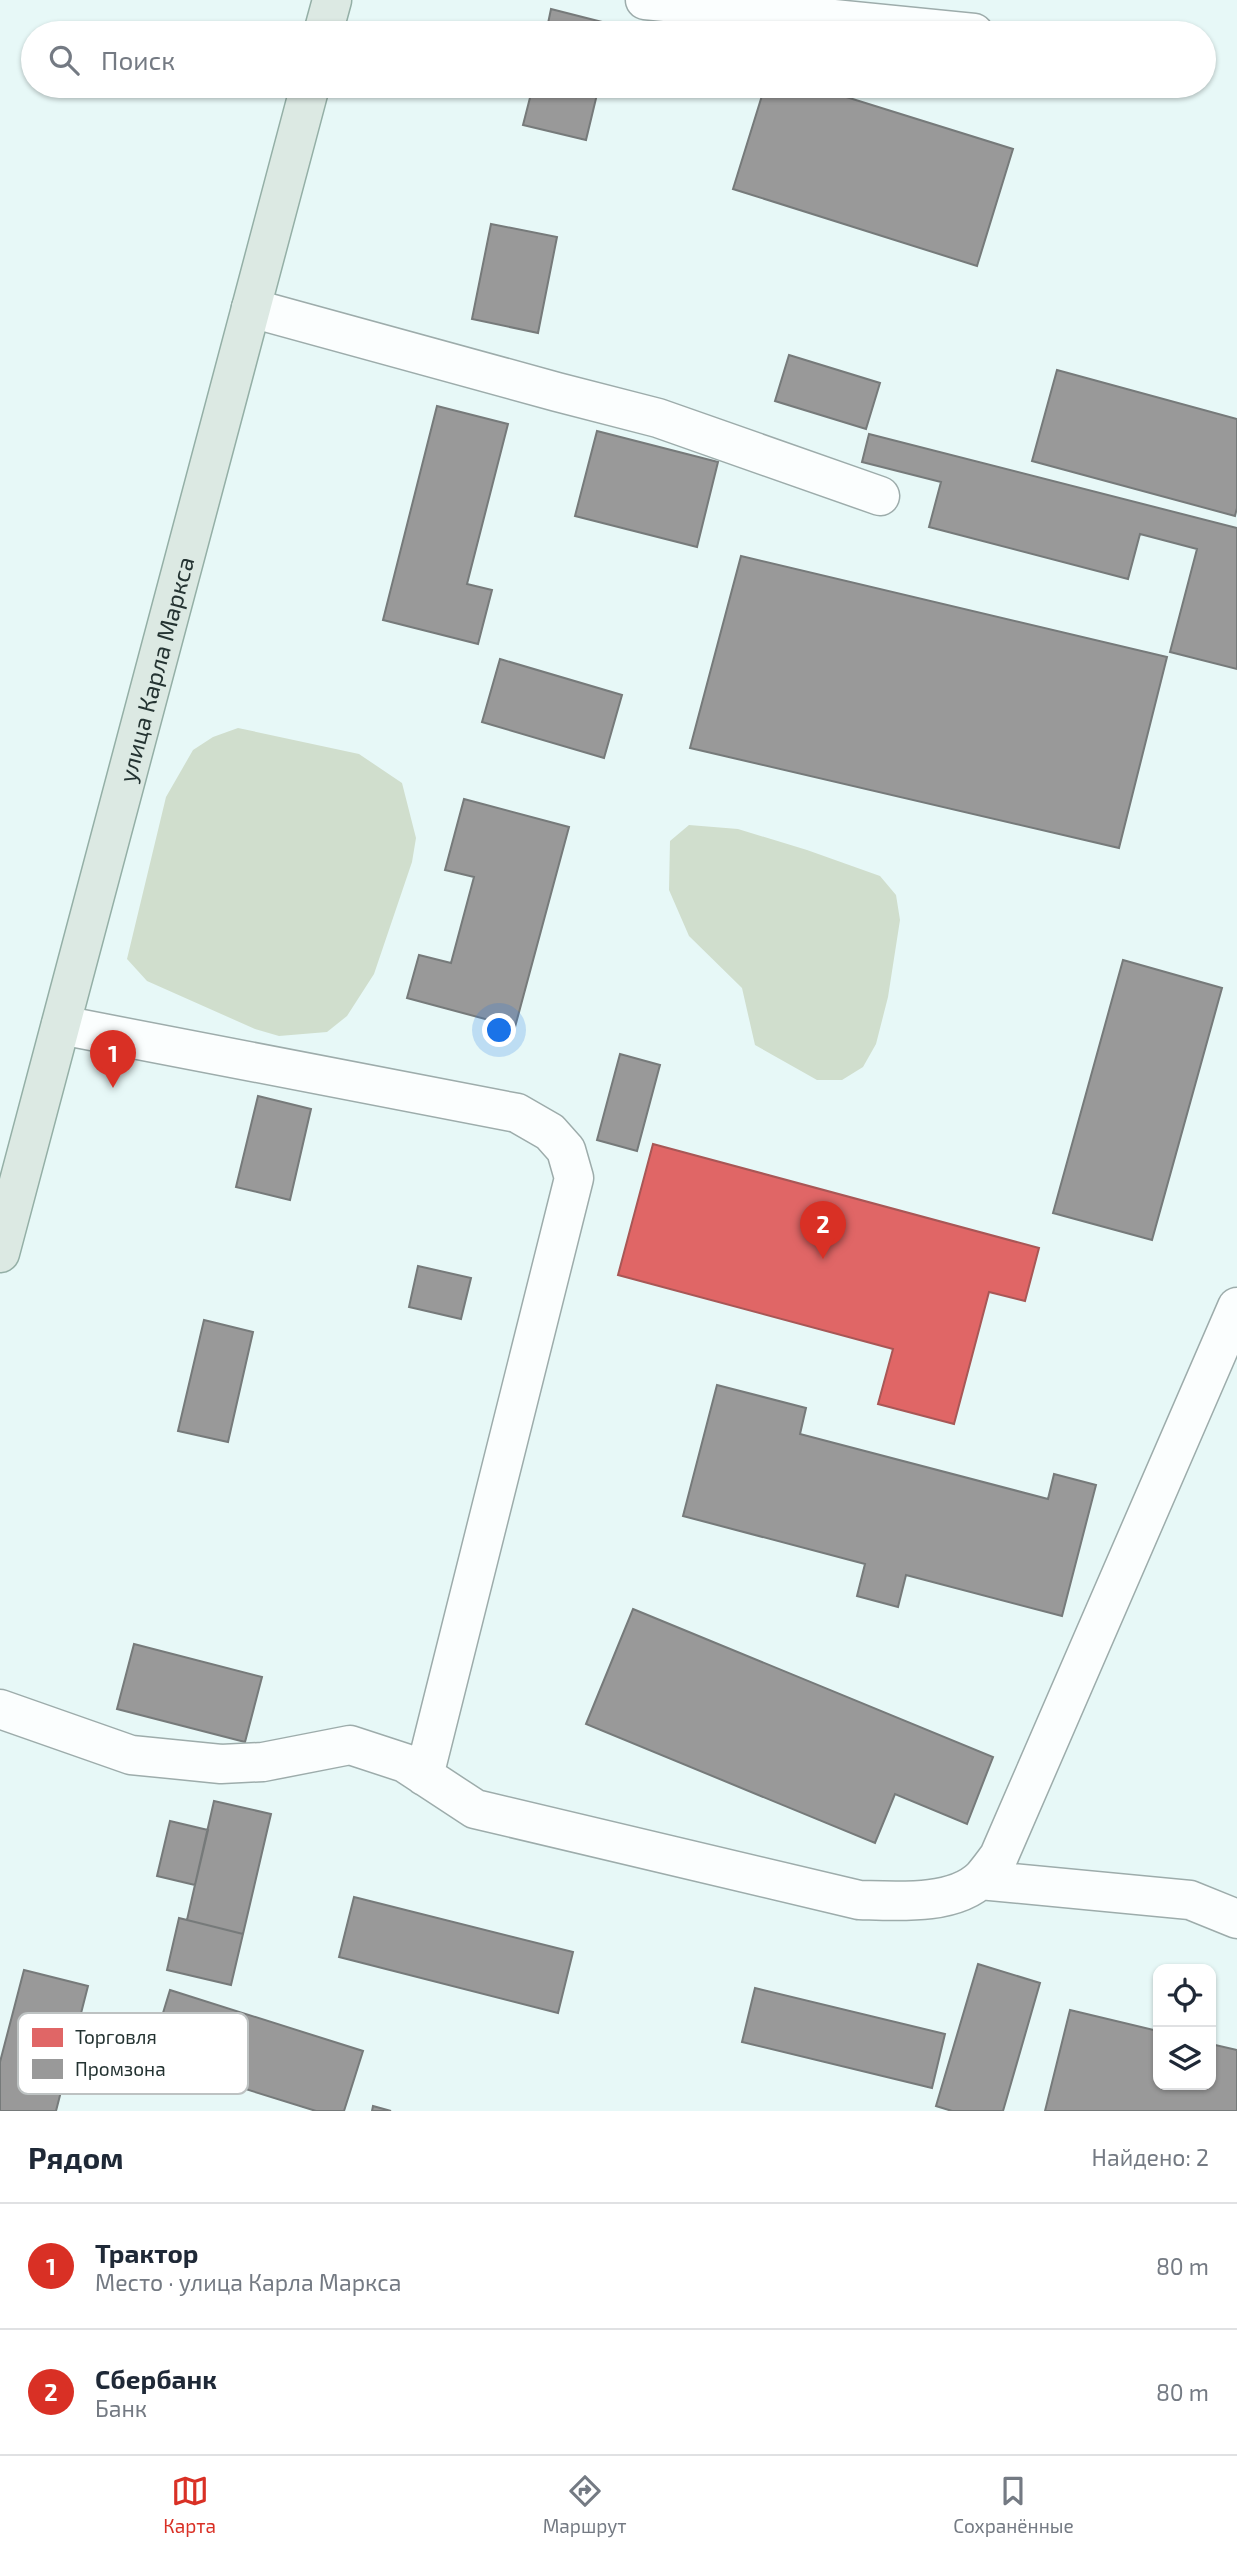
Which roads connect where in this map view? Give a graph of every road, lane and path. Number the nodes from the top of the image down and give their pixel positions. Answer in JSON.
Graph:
{"nodes":[{"id":1,"x":332,"y":0,"type":"edge"},
{"id":2,"x":645,"y":0,"type":"edge"},
{"id":3,"x":326,"y":21,"type":"edge"},
{"id":4,"x":854,"y":21,"type":"edge"},
{"id":5,"x":307,"y":98,"type":"edge"},
{"id":6,"x":251,"y":308,"type":"junction"},
{"id":7,"x":880,"y":496,"type":"dead end"},
{"id":8,"x":61,"y":1025,"type":"junction"},
{"id":9,"x":0,"y":1253,"type":"edge"},
{"id":10,"x":1237,"y":1307,"type":"edge"},
{"id":11,"x":0,"y":1709,"type":"edge"},
{"id":12,"x":424,"y":1776,"type":"junction"},
{"id":13,"x":981,"y":1880,"type":"junction"},
{"id":14,"x":1237,"y":1919,"type":"edge"}],
"edges":[{"from":1,"to":3,"type":"main road"},
{"from":2,"to":4,"type":"lane"},
{"from":5,"to":6,"type":"main road","name":"улица Карла Маркса"},
{"from":6,"to":7,"type":"lane"},
{"from":6,"to":8,"type":"main road","name":"улица Карла Маркса"},
{"from":8,"to":9,"type":"main road","name":"улица Карла Маркса"},
{"from":8,"to":12,"type":"lane"},
{"from":10,"to":13,"type":"lane"},
{"from":11,"to":12,"type":"lane"},
{"from":12,"to":13,"type":"lane"},
{"from":13,"to":14,"type":"lane"}]}
